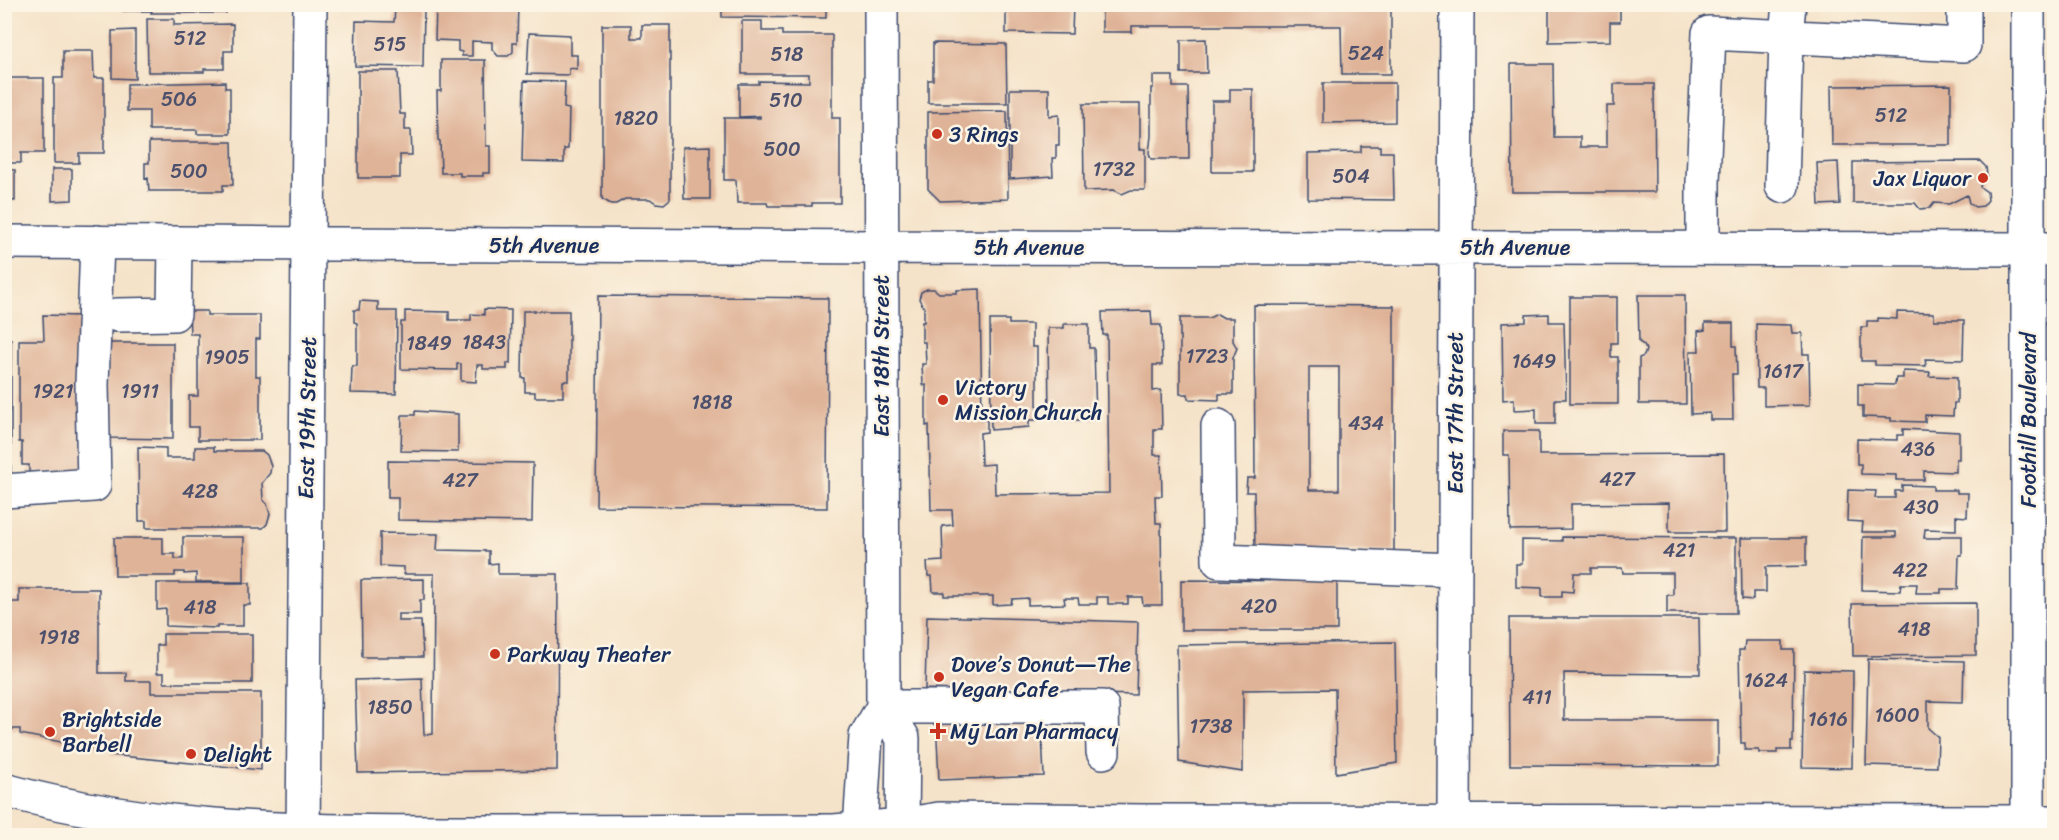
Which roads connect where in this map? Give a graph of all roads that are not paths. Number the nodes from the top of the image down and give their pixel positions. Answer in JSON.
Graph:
{"nodes":[{"id":1,"x":310,"y":4,"type":"edge"},
{"id":2,"x":881,"y":4,"type":"edge"},
{"id":3,"x":1457,"y":4,"type":"edge"},
{"id":4,"x":1964,"y":4,"type":"edge"},
{"id":5,"x":2028,"y":4,"type":"edge"},
{"id":6,"x":1787,"y":20,"type":"edge"},
{"id":7,"x":1782,"y":186,"type":"dead end"},
{"id":8,"x":4,"y":242,"type":"edge"},
{"id":9,"x":97,"y":242,"type":"junction"},
{"id":10,"x":175,"y":243,"type":"junction"},
{"id":11,"x":309,"y":243,"type":"junction"},
{"id":12,"x":880,"y":247,"type":"junction"},
{"id":13,"x":1456,"y":247,"type":"junction"},
{"id":14,"x":1703,"y":248,"type":"junction"},
{"id":15,"x":2041,"y":249,"type":"edge"},
{"id":16,"x":117,"y":315,"type":"dead end"},
{"id":17,"x":1218,"y":426,"type":"dead end"},
{"id":18,"x":4,"y":491,"type":"edge"},
{"id":19,"x":1455,"y":570,"type":"junction"},
{"id":20,"x":883,"y":707,"type":"junction"},
{"id":21,"x":1102,"y":752,"type":"dead end"},
{"id":22,"x":4,"y":790,"type":"edge"},
{"id":23,"x":1454,"y":822,"type":"junction"},
{"id":24,"x":2037,"y":826,"type":"edge"},
{"id":25,"x":1343,"y":829,"type":"edge"},
{"id":26,"x":1632,"y":829,"type":"edge"},
{"id":27,"x":220,"y":830,"type":"edge"},
{"id":28,"x":903,"y":830,"type":"edge"},
{"id":29,"x":861,"y":832,"type":"edge"},
{"id":30,"x":303,"y":834,"type":"edge"},
{"id":31,"x":382,"y":834,"type":"edge"}],
"edges":[{"from":1,"to":11,"type":"street","name":"East 19th Street"},
{"from":2,"to":12,"type":"street","name":"East 18th Street"},
{"from":3,"to":13,"type":"street","name":"East 17th Street"},
{"from":4,"to":6,"type":"street"},
{"from":5,"to":15,"type":"street","name":"Foothill Boulevard"},
{"from":6,"to":7,"type":"street"},
{"from":6,"to":14,"type":"street"},
{"from":8,"to":9,"type":"street","name":"5th Avenue"},
{"from":9,"to":10,"type":"street","name":"5th Avenue"},
{"from":9,"to":18,"type":"street"},
{"from":10,"to":11,"type":"street","name":"5th Avenue"},
{"from":10,"to":16,"type":"street"},
{"from":11,"to":12,"type":"street","name":"5th Avenue"},
{"from":11,"to":30,"type":"street","name":"East 19th Street"},
{"from":12,"to":13,"type":"street","name":"5th Avenue"},
{"from":12,"to":20,"type":"street","name":"East 18th Street"},
{"from":13,"to":14,"type":"street","name":"5th Avenue"},
{"from":13,"to":19,"type":"street","name":"East 17th Street"},
{"from":14,"to":15,"type":"street","name":"5th Avenue"},
{"from":15,"to":24,"type":"street","name":"Foothill Boulevard"},
{"from":17,"to":19,"type":"street"},
{"from":19,"to":23,"type":"street","name":"East 17th Street"},
{"from":20,"to":21,"type":"street"},
{"from":20,"to":28,"type":"street"},
{"from":20,"to":29,"type":"street"},
{"from":22,"to":27,"type":"street"},
{"from":23,"to":25,"type":"street"},
{"from":23,"to":26,"type":"street"},
{"from":24,"to":26,"type":"street"},
{"from":25,"to":28,"type":"street"},
{"from":27,"to":30,"type":"street"},
{"from":28,"to":29,"type":"street"},
{"from":29,"to":31,"type":"street"},
{"from":30,"to":31,"type":"street"}]}
